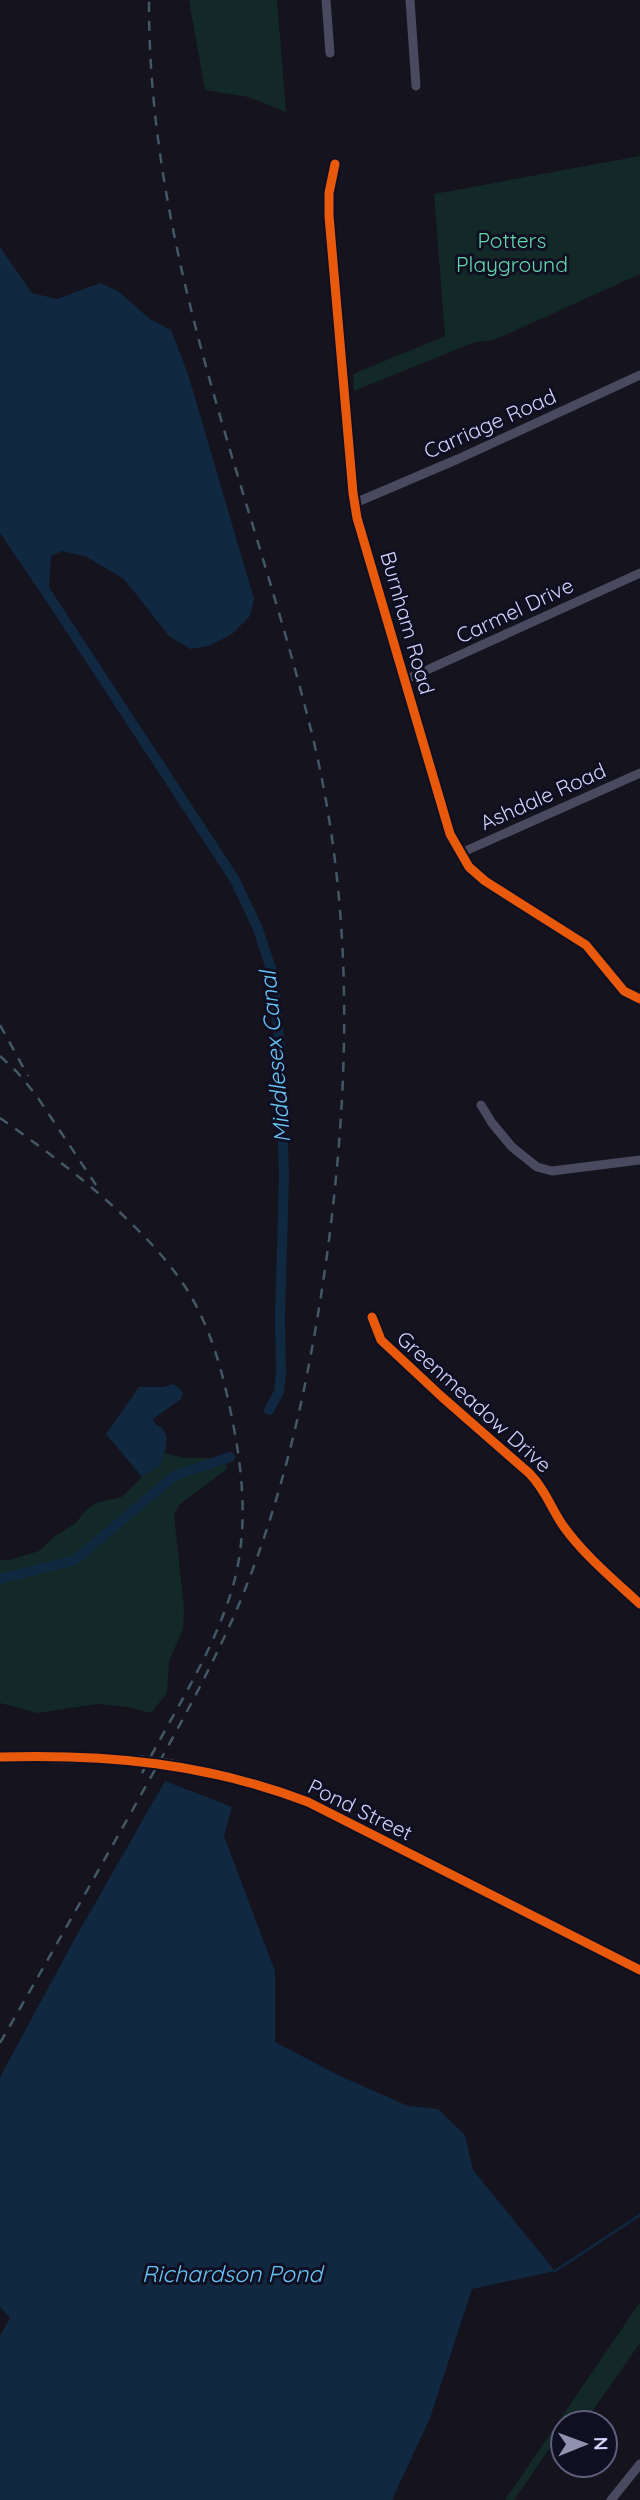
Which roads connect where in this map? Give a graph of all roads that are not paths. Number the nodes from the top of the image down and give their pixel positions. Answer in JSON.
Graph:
{"nodes":[{"id":1,"x":326,"y":0,"type":"edge"},
{"id":2,"x":410,"y":0,"type":"edge"},
{"id":3,"x":330,"y":53,"type":"dead end"},
{"id":4,"x":416,"y":86,"type":"dead end"},
{"id":5,"x":335,"y":164,"type":"dead end"},
{"id":6,"x":640,"y":375,"type":"edge"},
{"id":7,"x":355,"y":503,"type":"junction"},
{"id":8,"x":640,"y":573,"type":"edge"},
{"id":9,"x":405,"y":680,"type":"junction"},
{"id":10,"x":640,"y":773,"type":"edge"},
{"id":11,"x":461,"y":853,"type":"junction"},
{"id":12,"x":640,"y":999,"type":"edge"},
{"id":13,"x":481,"y":1105,"type":"dead end"},
{"id":14,"x":640,"y":1160,"type":"edge"},
{"id":15,"x":372,"y":1317,"type":"dead end"},
{"id":16,"x":640,"y":1604,"type":"edge"},
{"id":17,"x":0,"y":1757,"type":"edge"},
{"id":18,"x":640,"y":1970,"type":"edge"},
{"id":19,"x":640,"y":2464,"type":"edge"},
{"id":20,"x":611,"y":2500,"type":"edge"}],
"edges":[{"from":1,"to":3,"type":"street"},
{"from":2,"to":4,"type":"street"},
{"from":5,"to":7,"type":"street","name":"Burnham Road"},
{"from":6,"to":7,"type":"street","name":"Carriage Road"},
{"from":7,"to":9,"type":"street","name":"Burnham Road"},
{"from":8,"to":9,"type":"street","name":"Carmel Drive"},
{"from":9,"to":11,"type":"street","name":"Burnham Road"},
{"from":10,"to":11,"type":"street","name":"Ashdale Road"},
{"from":11,"to":12,"type":"street","name":"Burnham Road"},
{"from":13,"to":14,"type":"street"},
{"from":15,"to":16,"type":"street","name":"Greenmeadow Drive"},
{"from":17,"to":18,"type":"street","name":"Pond Street","bridge":true},
{"from":19,"to":20,"type":"street"}]}
